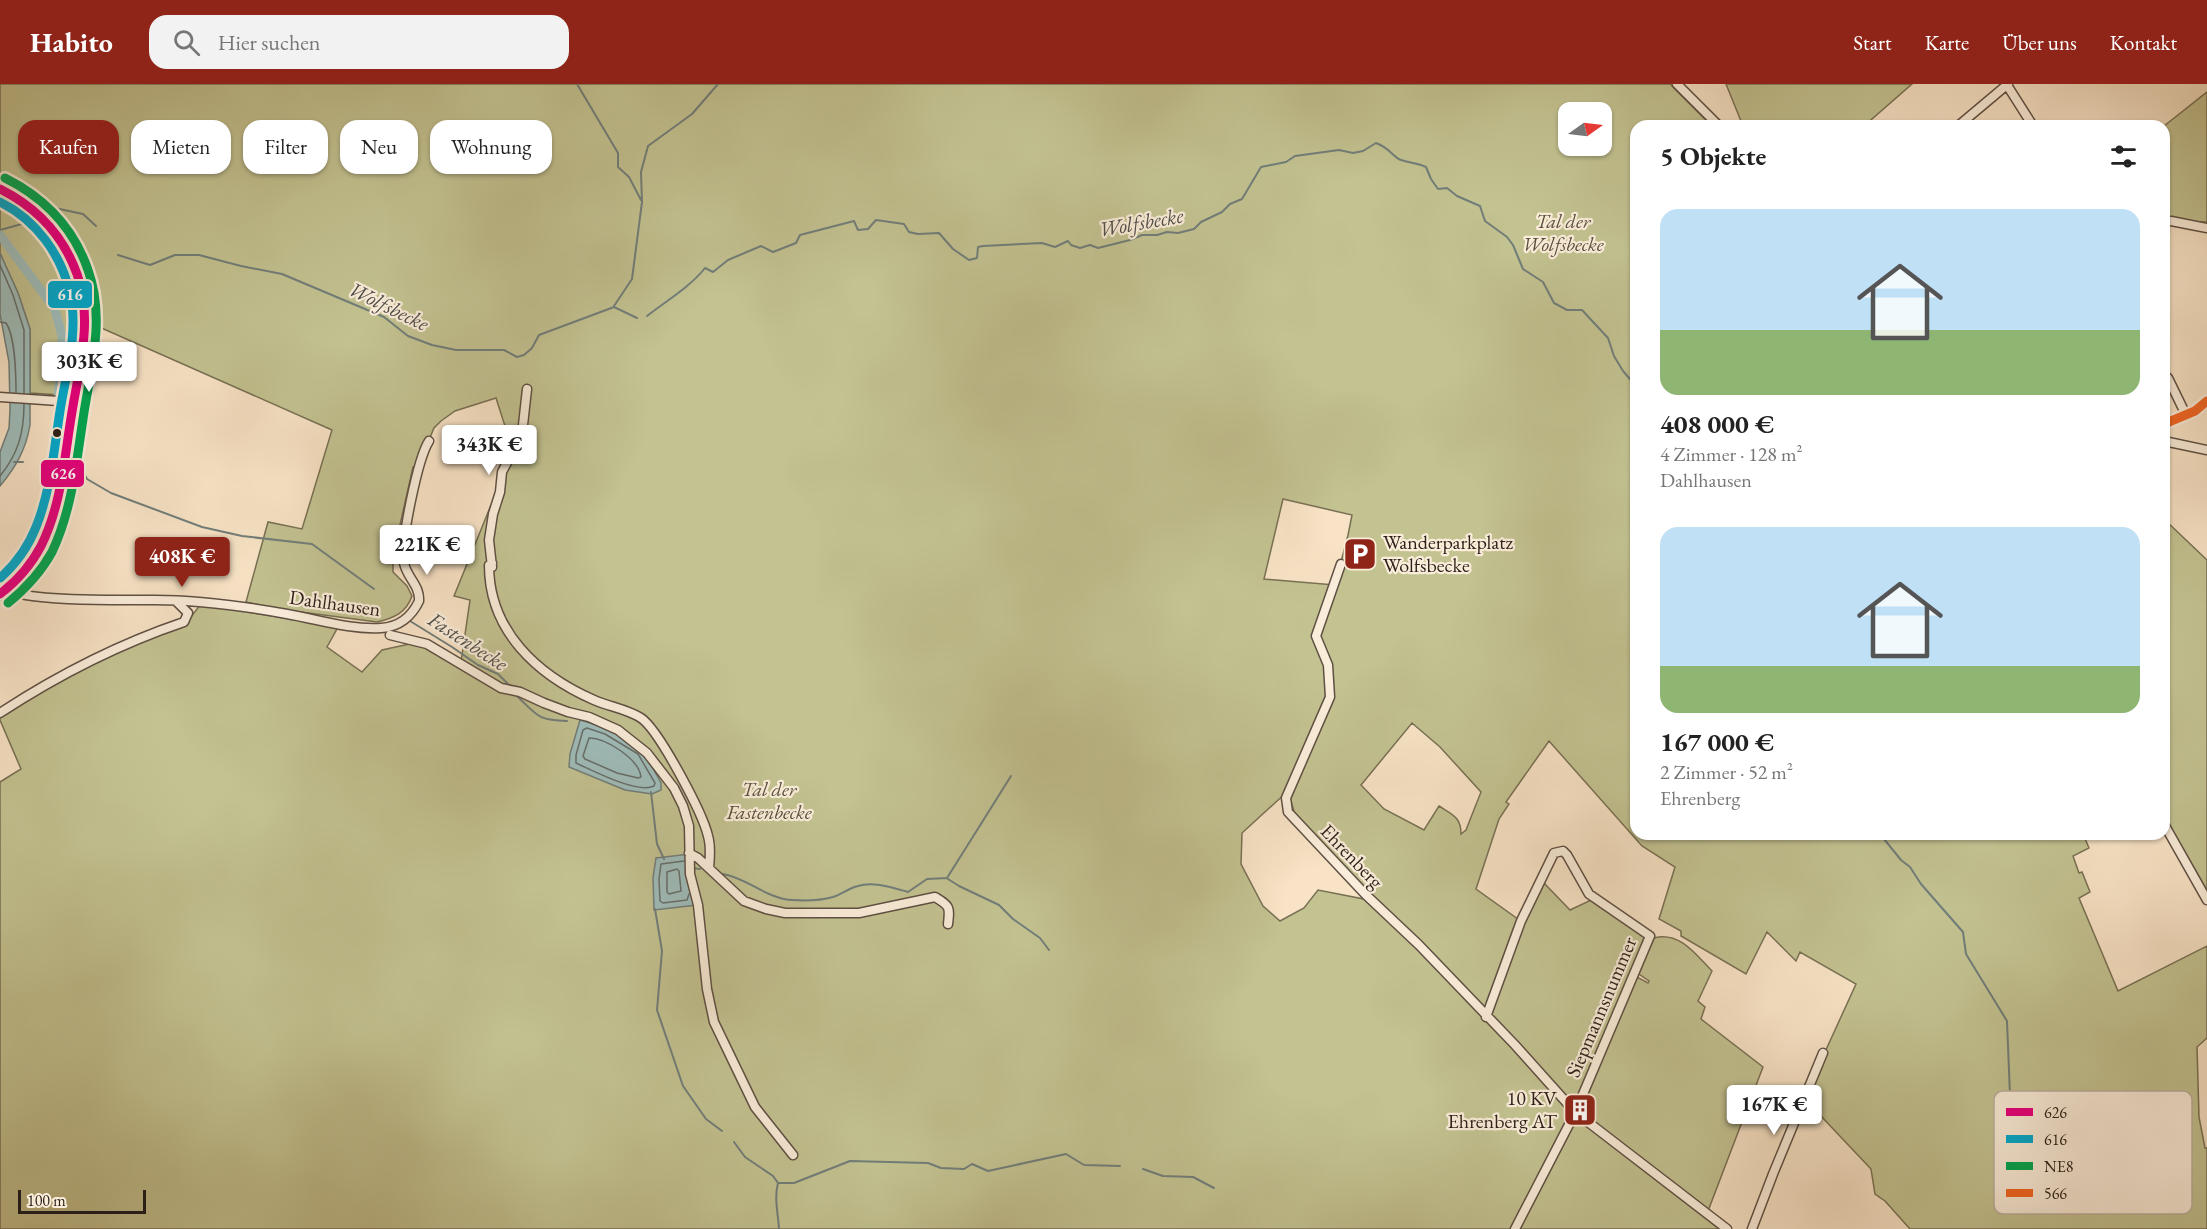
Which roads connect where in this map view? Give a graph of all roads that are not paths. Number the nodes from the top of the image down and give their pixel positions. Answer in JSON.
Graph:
{"nodes":[{"id":1,"x":1677,"y":84,"type":"edge"},
{"id":2,"x":2008,"y":84,"type":"edge"},
{"id":3,"x":1713,"y":120,"type":"edge"},
{"id":4,"x":1965,"y":120,"type":"edge"},
{"id":5,"x":2029,"y":120,"type":"edge"},
{"id":6,"x":0,"y":189,"type":"edge"},
{"id":7,"x":2171,"y":221,"type":"dead end"},
{"id":8,"x":2207,"y":228,"type":"edge"},
{"id":9,"x":2170,"y":386,"type":"edge"},
{"id":10,"x":526,"y":389,"type":"dead end"},
{"id":11,"x":1,"y":397,"type":"edge"},
{"id":12,"x":2207,"y":401,"type":"edge"},
{"id":13,"x":73,"y":402,"type":"junction"},
{"id":14,"x":2186,"y":415,"type":"junction"},
{"id":15,"x":2170,"y":422,"type":"edge"},
{"id":16,"x":429,"y":441,"type":"dead end"},
{"id":17,"x":2170,"y":442,"type":"edge"},
{"id":18,"x":2207,"y":450,"type":"edge"},
{"id":19,"x":1341,"y":564,"type":"dead end"},
{"id":20,"x":3,"y":591,"type":"edge"},
{"id":21,"x":175,"y":600,"type":"junction"},
{"id":22,"x":390,"y":635,"type":"dead end"},
{"id":23,"x":0,"y":713,"type":"edge"},
{"id":24,"x":2170,"y":835,"type":"edge"},
{"id":25,"x":690,"y":853,"type":"junction"},
{"id":26,"x":710,"y":868,"type":"junction"},
{"id":27,"x":2207,"y":900,"type":"edge"},
{"id":28,"x":948,"y":924,"type":"dead end"},
{"id":29,"x":1486,"y":1017,"type":"junction"},
{"id":30,"x":1823,"y":1053,"type":"dead end"},
{"id":31,"x":1575,"y":1112,"type":"junction"},
{"id":32,"x":793,"y":1155,"type":"dead end"},
{"id":33,"x":1515,"y":1229,"type":"edge"},
{"id":34,"x":1727,"y":1229,"type":"edge"},
{"id":35,"x":1752,"y":1229,"type":"edge"}],
"edges":[{"from":1,"to":3,"type":"street"},
{"from":2,"to":4,"type":"street"},
{"from":2,"to":5,"type":"street"},
{"from":6,"to":13,"type":"main road"},
{"from":7,"to":8,"type":"street"},
{"from":9,"to":14,"type":"street"},
{"from":10,"to":26,"type":"street"},
{"from":11,"to":13,"type":"street"},
{"from":12,"to":14,"type":"street"},
{"from":13,"to":20,"type":"main road"},
{"from":14,"to":15,"type":"street"},
{"from":16,"to":21,"type":"street","name":"Dahlhausen"},
{"from":17,"to":18,"type":"street"},
{"from":19,"to":29,"type":"street","name":"Ehrenberg"},
{"from":20,"to":21,"type":"street","name":"Dahlhausen"},
{"from":21,"to":23,"type":"street"},
{"from":22,"to":25,"type":"street"},
{"from":24,"to":27,"type":"street"},
{"from":25,"to":26,"type":"street"},
{"from":25,"to":32,"type":"street"},
{"from":26,"to":28,"type":"street"},
{"from":29,"to":31,"type":"street","name":"Ehrenberg"},
{"from":29,"to":31,"type":"street","name":"Siepmannsnummer"},
{"from":30,"to":35,"type":"street"},
{"from":31,"to":33,"type":"street"},
{"from":31,"to":34,"type":"street","name":"Ehrenberg"}]}
